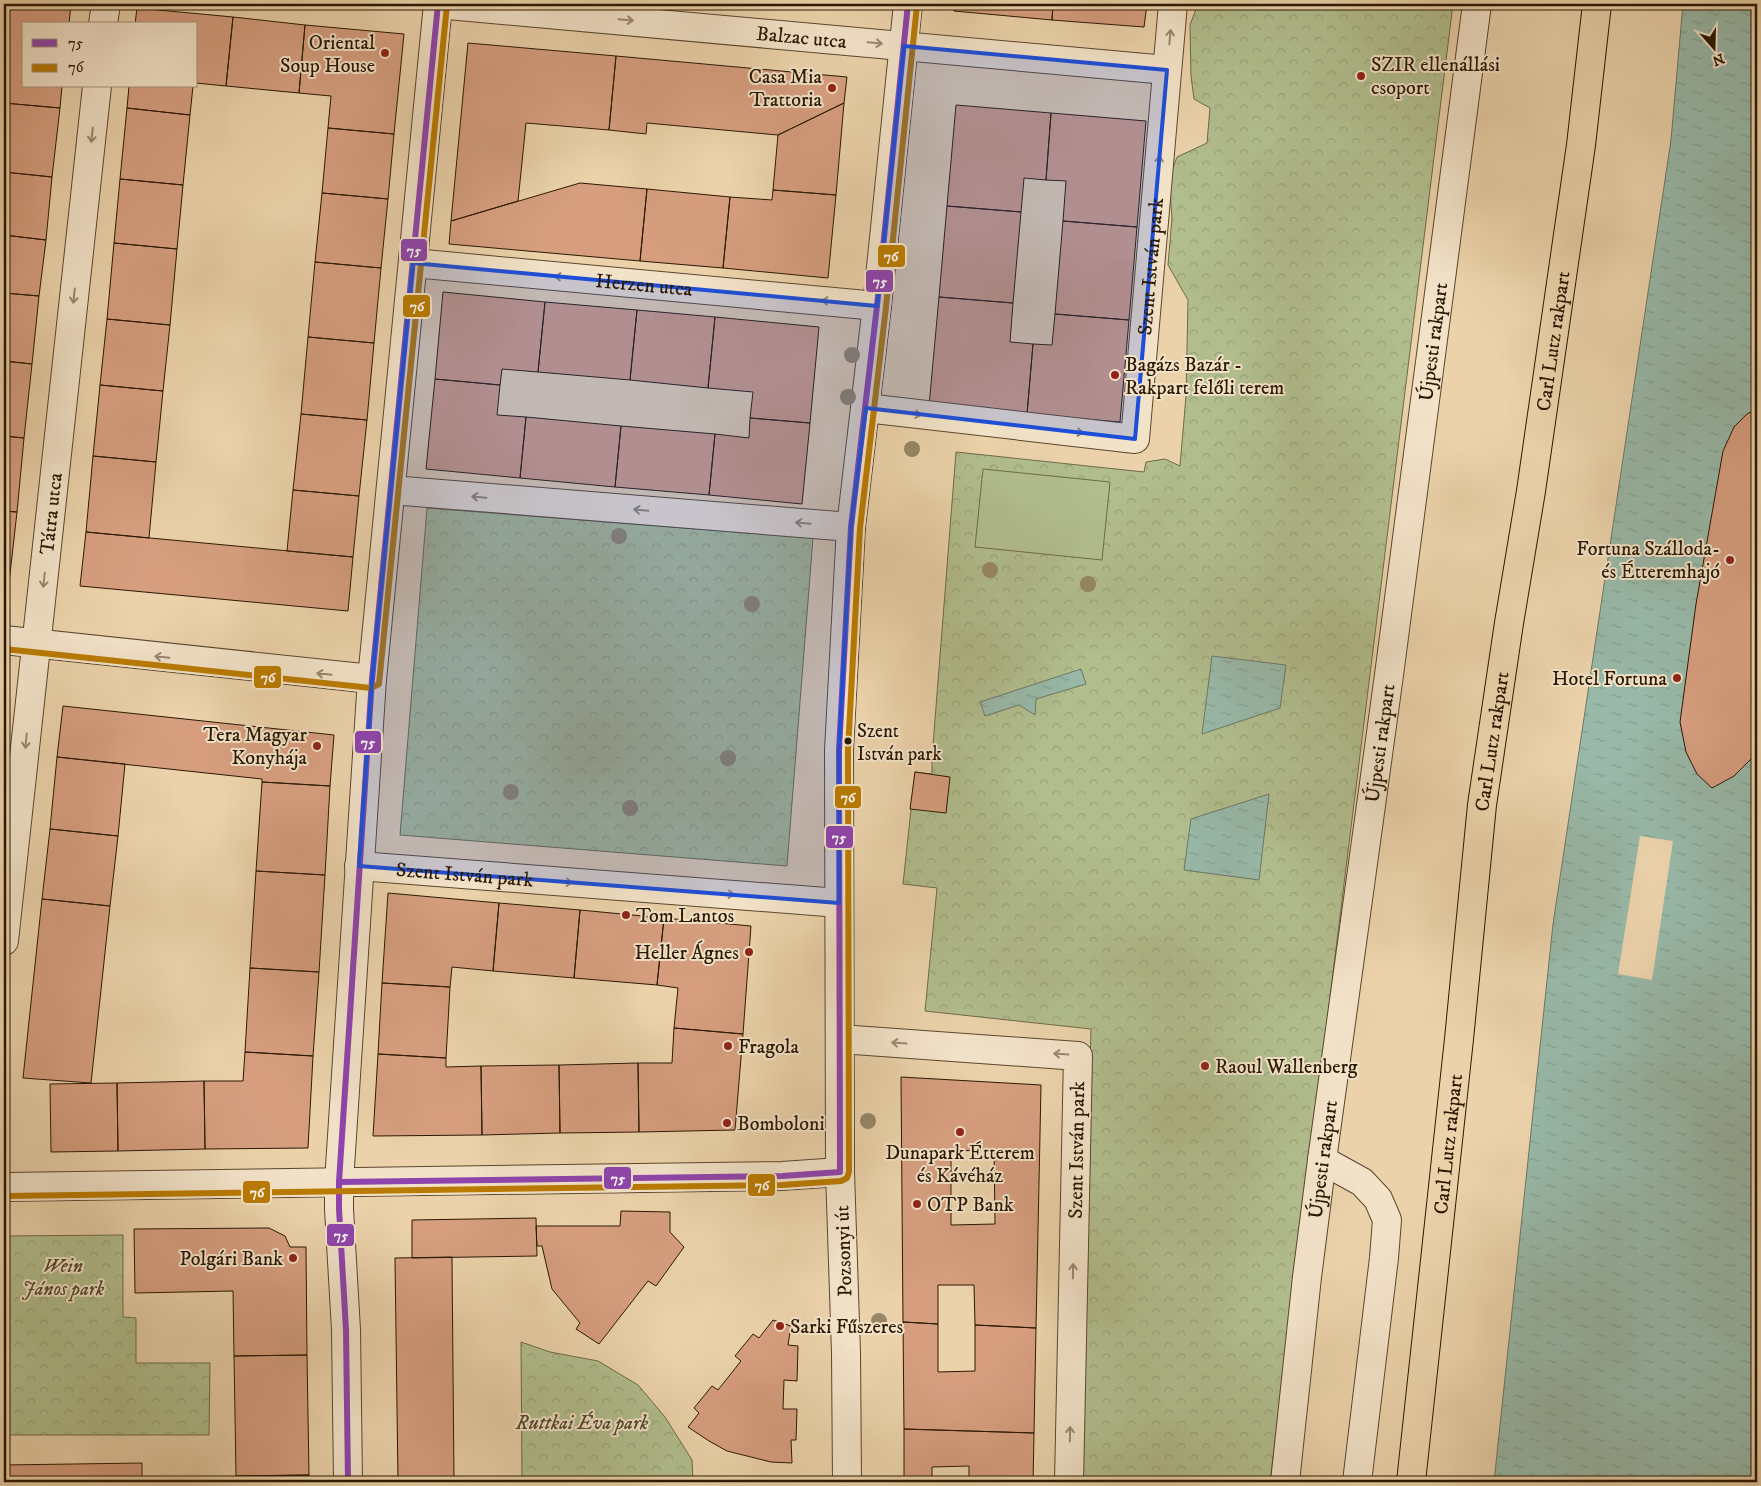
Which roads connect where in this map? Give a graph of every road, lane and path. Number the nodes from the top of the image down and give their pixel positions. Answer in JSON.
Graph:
{"nodes":[{"id":1,"x":106,"y":4,"type":"edge"},
{"id":2,"x":438,"y":4,"type":"edge"},
{"id":3,"x":908,"y":4,"type":"edge"},
{"id":4,"x":1173,"y":4,"type":"edge"},
{"id":5,"x":1477,"y":4,"type":"edge"},
{"id":6,"x":1597,"y":4,"type":"edge"},
{"id":7,"x":103,"y":22,"type":"edge"},
{"id":8,"x":904,"y":46,"type":"junction"},
{"id":9,"x":1167,"y":70,"type":"junction"},
{"id":10,"x":97,"y":88,"type":"edge"},
{"id":11,"x":413,"y":263,"type":"junction"},
{"id":12,"x":877,"y":306,"type":"junction"},
{"id":13,"x":866,"y":408,"type":"junction"},
{"id":14,"x":390,"y":490,"type":"junction"},
{"id":15,"x":851,"y":527,"type":"junction"},
{"id":16,"x":4,"y":640,"type":"edge"},
{"id":17,"x":37,"y":643,"type":"junction"},
{"id":18,"x":372,"y":679,"type":"junction"},
{"id":19,"x":360,"y":866,"type":"junction"},
{"id":20,"x":839,"y":903,"type":"junction"},
{"id":21,"x":4,"y":941,"type":"edge"},
{"id":22,"x":840,"y":1039,"type":"junction"},
{"id":23,"x":1322,"y":1160,"type":"junction"},
{"id":24,"x":840,"y":1172,"type":"junction"},
{"id":25,"x":339,"y":1182,"type":"junction"},
{"id":26,"x":4,"y":1187,"type":"edge"},
{"id":27,"x":348,"y":1482,"type":"edge"},
{"id":28,"x":847,"y":1482,"type":"edge"},
{"id":29,"x":1069,"y":1482,"type":"edge"},
{"id":30,"x":1285,"y":1482,"type":"edge"},
{"id":31,"x":1357,"y":1482,"type":"edge"},
{"id":32,"x":1411,"y":1482,"type":"edge"}],
"edges":[{"from":1,"to":7,"type":"street"},
{"from":2,"to":8,"type":"street","name":"Balzac utca","one_way":true},
{"from":2,"to":11,"type":"street"},
{"from":3,"to":8,"type":"street","name":"Pozsonyi út"},
{"from":9,"to":4,"type":"street","name":"Szent István park","one_way":true},
{"from":5,"to":23,"type":"street","name":"Újpesti rakpart"},
{"from":6,"to":32,"type":"main road","name":"Carl Lutz rakpart"},
{"from":8,"to":9,"type":"street","name":"Balzac utca"},
{"from":8,"to":12,"type":"street","name":"Pozsonyi út"},
{"from":13,"to":9,"type":"street","name":"Szent István park","one_way":true},
{"from":10,"to":17,"type":"street","name":"Tátra utca","one_way":true},
{"from":12,"to":11,"type":"street","name":"Herzen utca","one_way":true},
{"from":11,"to":14,"type":"street"},
{"from":12,"to":13,"type":"street","name":"Pozsonyi út"},
{"from":13,"to":15,"type":"street","name":"Pozsonyi út"},
{"from":15,"to":14,"type":"street","one_way":true},
{"from":14,"to":18,"type":"street"},
{"from":15,"to":20,"type":"street","name":"Pozsonyi út"},
{"from":16,"to":17,"type":"street"},
{"from":18,"to":17,"type":"street","one_way":true},
{"from":17,"to":21,"type":"street","name":"Tátra utca","one_way":true},
{"from":18,"to":19,"type":"street"},
{"from":19,"to":20,"type":"street","name":"Szent István park","one_way":true},
{"from":19,"to":25,"type":"street"},
{"from":20,"to":22,"type":"street","name":"Pozsonyi út"},
{"from":22,"to":24,"type":"street","name":"Pozsonyi út"},
{"from":29,"to":22,"type":"street","name":"Szent István park","one_way":true},
{"from":23,"to":30,"type":"street","name":"Újpesti rakpart"},
{"from":23,"to":31,"type":"street"},
{"from":24,"to":25,"type":"street"},
{"from":24,"to":28,"type":"street","name":"Pozsonyi út"},
{"from":25,"to":26,"type":"street"},
{"from":25,"to":27,"type":"street"}]}
